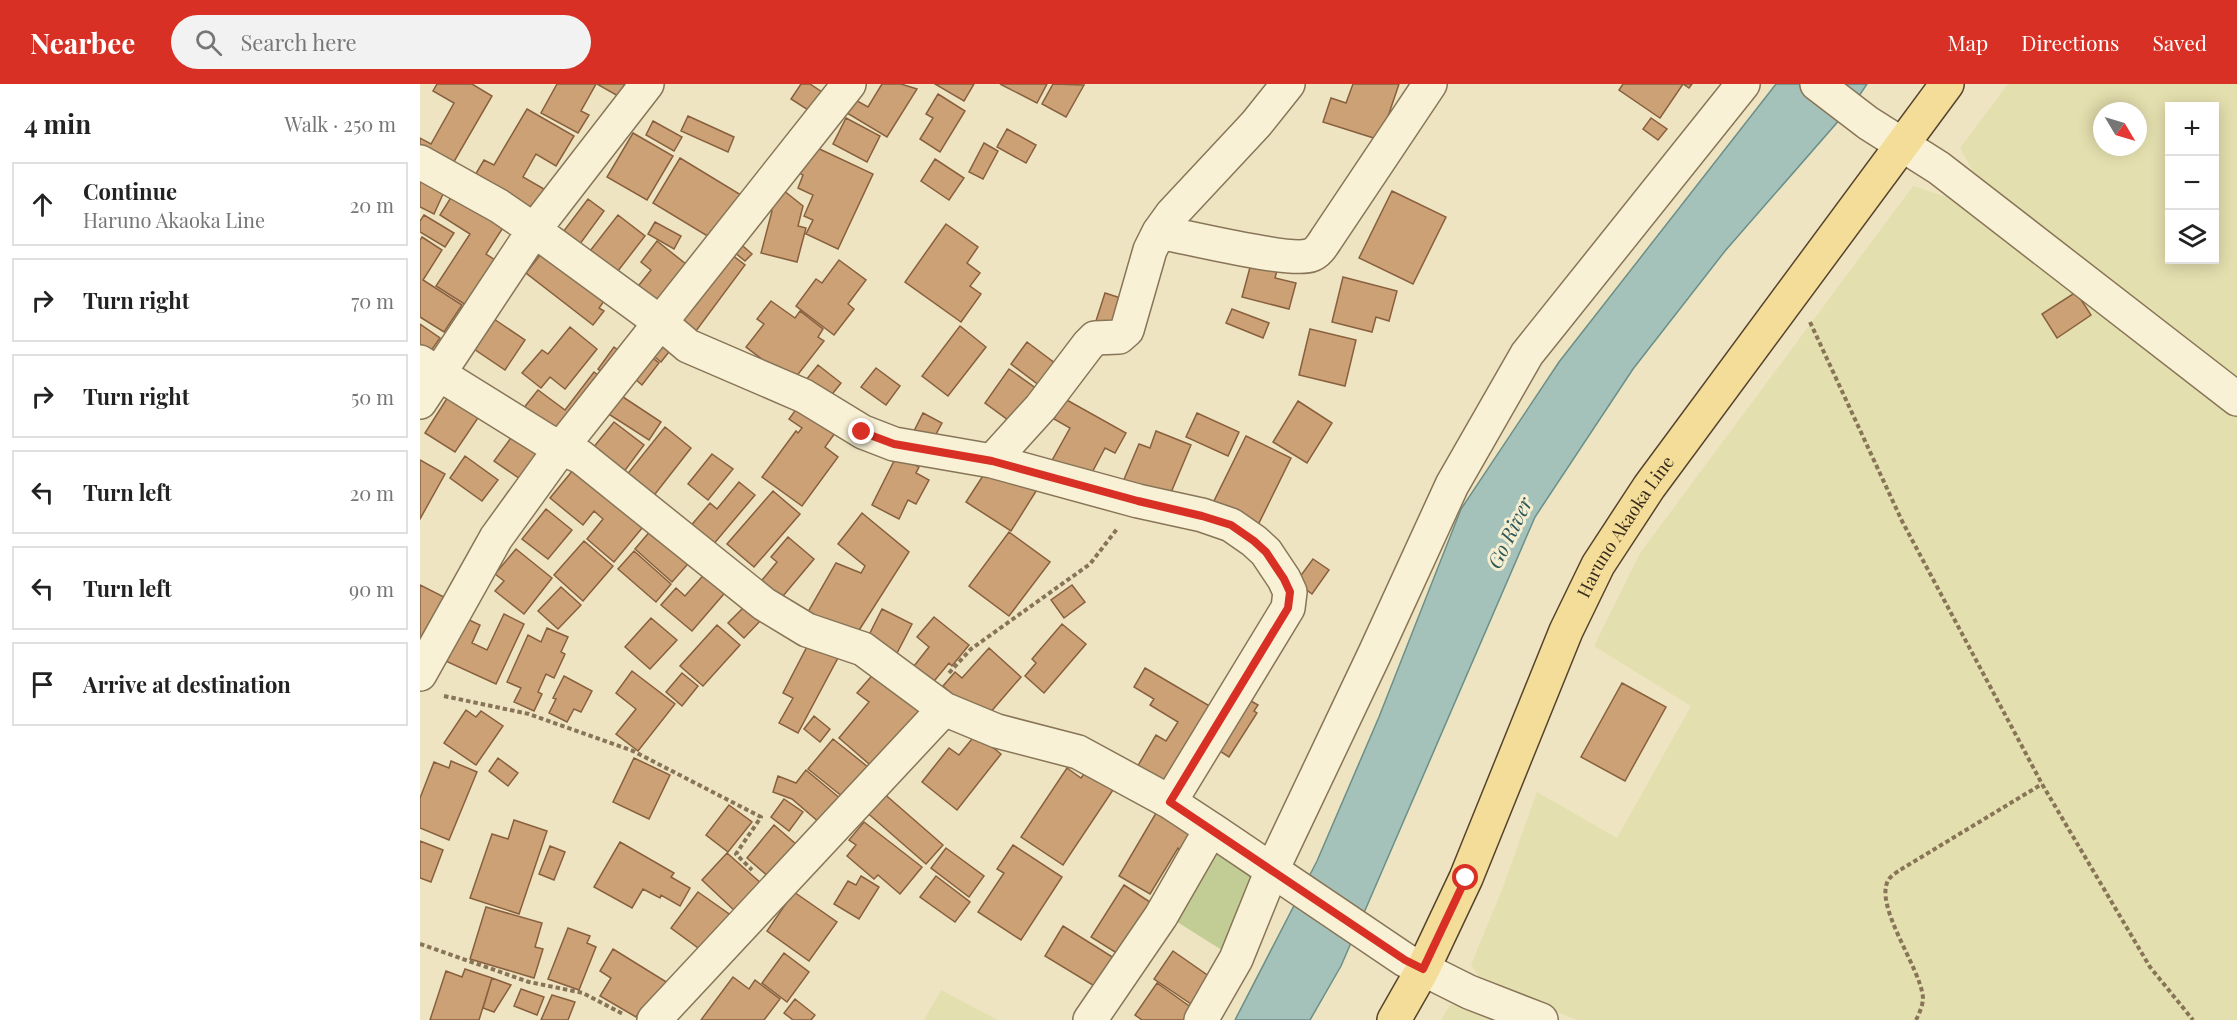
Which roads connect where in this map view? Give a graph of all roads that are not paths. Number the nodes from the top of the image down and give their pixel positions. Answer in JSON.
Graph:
{"nodes":[{"id":1,"x":647,"y":84,"type":"edge"},
{"id":2,"x":849,"y":84,"type":"edge"},
{"id":3,"x":1288,"y":84,"type":"edge"},
{"id":4,"x":1430,"y":84,"type":"edge"},
{"id":5,"x":1743,"y":84,"type":"edge"},
{"id":6,"x":1817,"y":84,"type":"edge"},
{"id":7,"x":1947,"y":84,"type":"edge"},
{"id":8,"x":1903,"y":145,"type":"junction"},
{"id":9,"x":420,"y":162,"type":"edge"},
{"id":10,"x":534,"y":230,"type":"junction"},
{"id":11,"x":1159,"y":232,"type":"junction"},
{"id":12,"x":661,"y":323,"type":"junction"},
{"id":13,"x":429,"y":369,"type":"edge"},
{"id":14,"x":2237,"y":399,"type":"edge"},
{"id":15,"x":420,"y":402,"type":"edge"},
{"id":16,"x":561,"y":448,"type":"junction"},
{"id":17,"x":992,"y":461,"type":"junction"},
{"id":18,"x":431,"y":685,"type":"edge"},
{"id":19,"x":936,"y":702,"type":"junction"},
{"id":20,"x":1170,"y":802,"type":"junction"},
{"id":21,"x":1211,"y":829,"type":"junction"},
{"id":22,"x":1272,"y":870,"type":"junction"},
{"id":23,"x":1423,"y":969,"type":"junction"},
{"id":24,"x":639,"y":1017,"type":"edge"},
{"id":25,"x":1090,"y":1020,"type":"edge"},
{"id":26,"x":1201,"y":1020,"type":"edge"},
{"id":27,"x":1394,"y":1020,"type":"edge"},
{"id":28,"x":1541,"y":1020,"type":"edge"}],
"edges":[{"from":1,"to":10,"type":"street"},
{"from":2,"to":12,"type":"street"},
{"from":3,"to":11,"type":"street"},
{"from":4,"to":11,"type":"street"},
{"from":5,"to":22,"type":"street"},
{"from":6,"to":8,"type":"street"},
{"from":7,"to":8,"type":"main road","name":"Haruno Akaoka Line"},
{"from":8,"to":14,"type":"street"},
{"from":8,"to":23,"type":"main road","name":"Haruno Akaoka Line"},
{"from":9,"to":10,"type":"street"},
{"from":10,"to":12,"type":"street"},
{"from":10,"to":13,"type":"street"},
{"from":11,"to":17,"type":"street"},
{"from":12,"to":16,"type":"street"},
{"from":12,"to":17,"type":"street"},
{"from":13,"to":15,"type":"street"},
{"from":13,"to":16,"type":"street"},
{"from":16,"to":18,"type":"street"},
{"from":16,"to":19,"type":"street"},
{"from":17,"to":20,"type":"street"},
{"from":19,"to":20,"type":"street"},
{"from":19,"to":24,"type":"street"},
{"from":20,"to":21,"type":"street"},
{"from":21,"to":22,"type":"street"},
{"from":21,"to":25,"type":"street"},
{"from":22,"to":23,"type":"street"},
{"from":22,"to":26,"type":"street"},
{"from":23,"to":27,"type":"main road","name":"Haruno Akaoka Line"},
{"from":23,"to":28,"type":"street"}]}
